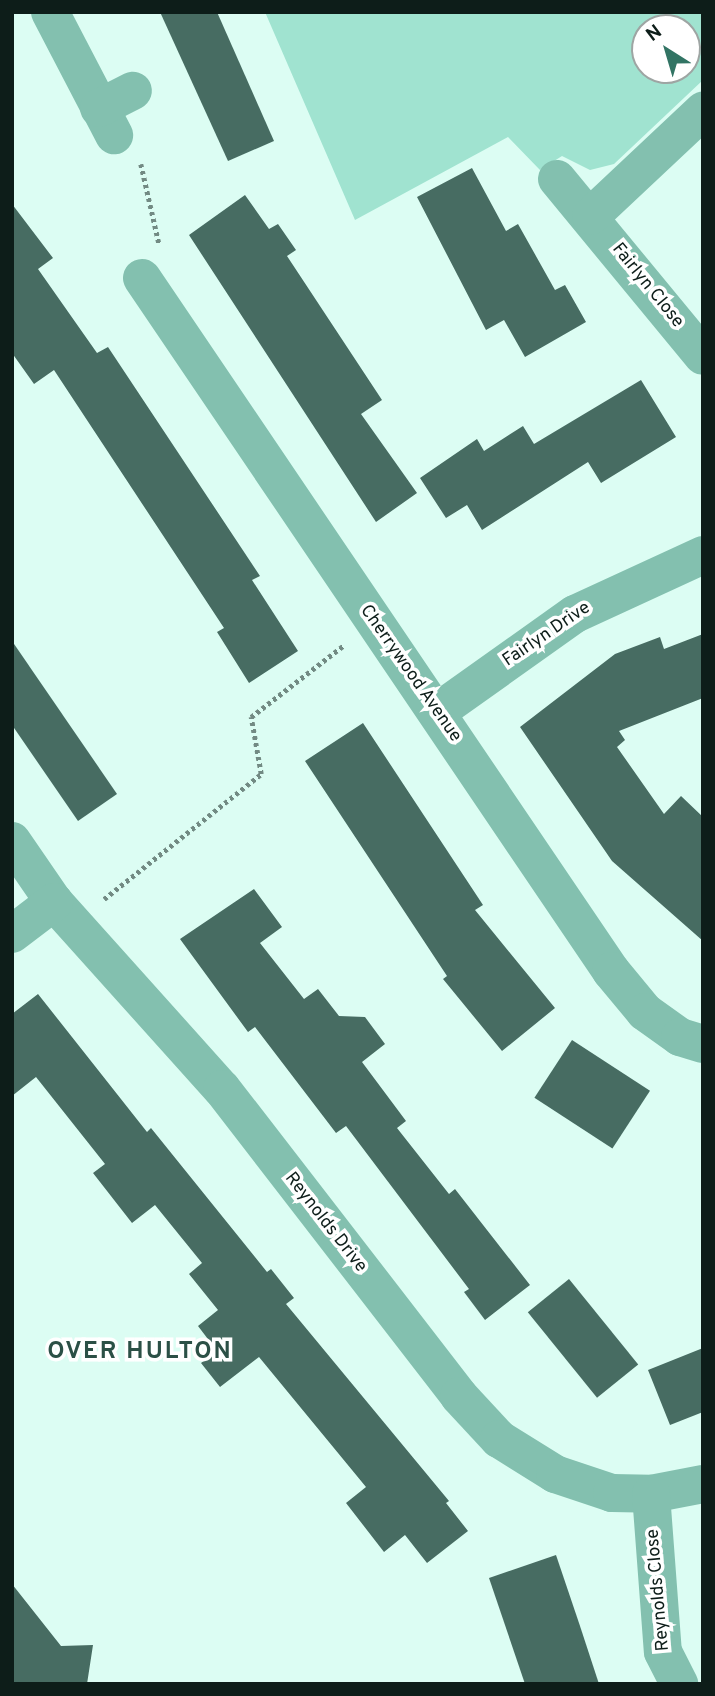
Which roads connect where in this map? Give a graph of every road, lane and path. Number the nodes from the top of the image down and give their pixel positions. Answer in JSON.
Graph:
{"nodes":[{"id":1,"x":50,"y":12,"type":"edge"},
{"id":2,"x":132,"y":91,"type":"dead end"},
{"id":3,"x":703,"y":111,"type":"edge"},
{"id":4,"x":107,"y":122,"type":"junction"},
{"id":5,"x":557,"y":179,"type":"dead end"},
{"id":6,"x":591,"y":216,"type":"junction"},
{"id":7,"x":142,"y":278,"type":"joint"},
{"id":8,"x":703,"y":356,"type":"edge"},
{"id":9,"x":703,"y":555,"type":"edge"},
{"id":10,"x":374,"y":622,"type":"junction"},
{"id":11,"x":437,"y":712,"type":"junction"},
{"id":12,"x":12,"y":841,"type":"edge"},
{"id":13,"x":64,"y":913,"type":"junction"},
{"id":14,"x":12,"y":934,"type":"edge"},
{"id":15,"x":703,"y":1044,"type":"edge"},
{"id":16,"x":703,"y":1484,"type":"edge"},
{"id":17,"x":651,"y":1494,"type":"junction"},
{"id":18,"x":679,"y":1684,"type":"edge"}],
"edges":[{"from":1,"to":4,"type":"street"},
{"from":2,"to":4,"type":"street"},
{"from":3,"to":6,"type":"street"},
{"from":4,"to":7,"type":"path"},
{"from":5,"to":6,"type":"street","name":"Fairlyn Close"},
{"from":6,"to":8,"type":"street","name":"Fairlyn Close"},
{"from":7,"to":10,"type":"street","name":"Cherrywood Avenue"},
{"from":9,"to":11,"type":"street","name":"Fairlyn Drive"},
{"from":10,"to":11,"type":"street","name":"Cherrywood Avenue"},
{"from":10,"to":13,"type":"path"},
{"from":11,"to":15,"type":"street","name":"Cherrywood Avenue"},
{"from":12,"to":13,"type":"street","name":"Reynolds Drive"},
{"from":13,"to":14,"type":"street"},
{"from":13,"to":17,"type":"street","name":"Reynolds Drive"},
{"from":16,"to":17,"type":"street","name":"Reynolds Drive"},
{"from":17,"to":18,"type":"street","name":"Reynolds Close"}]}
